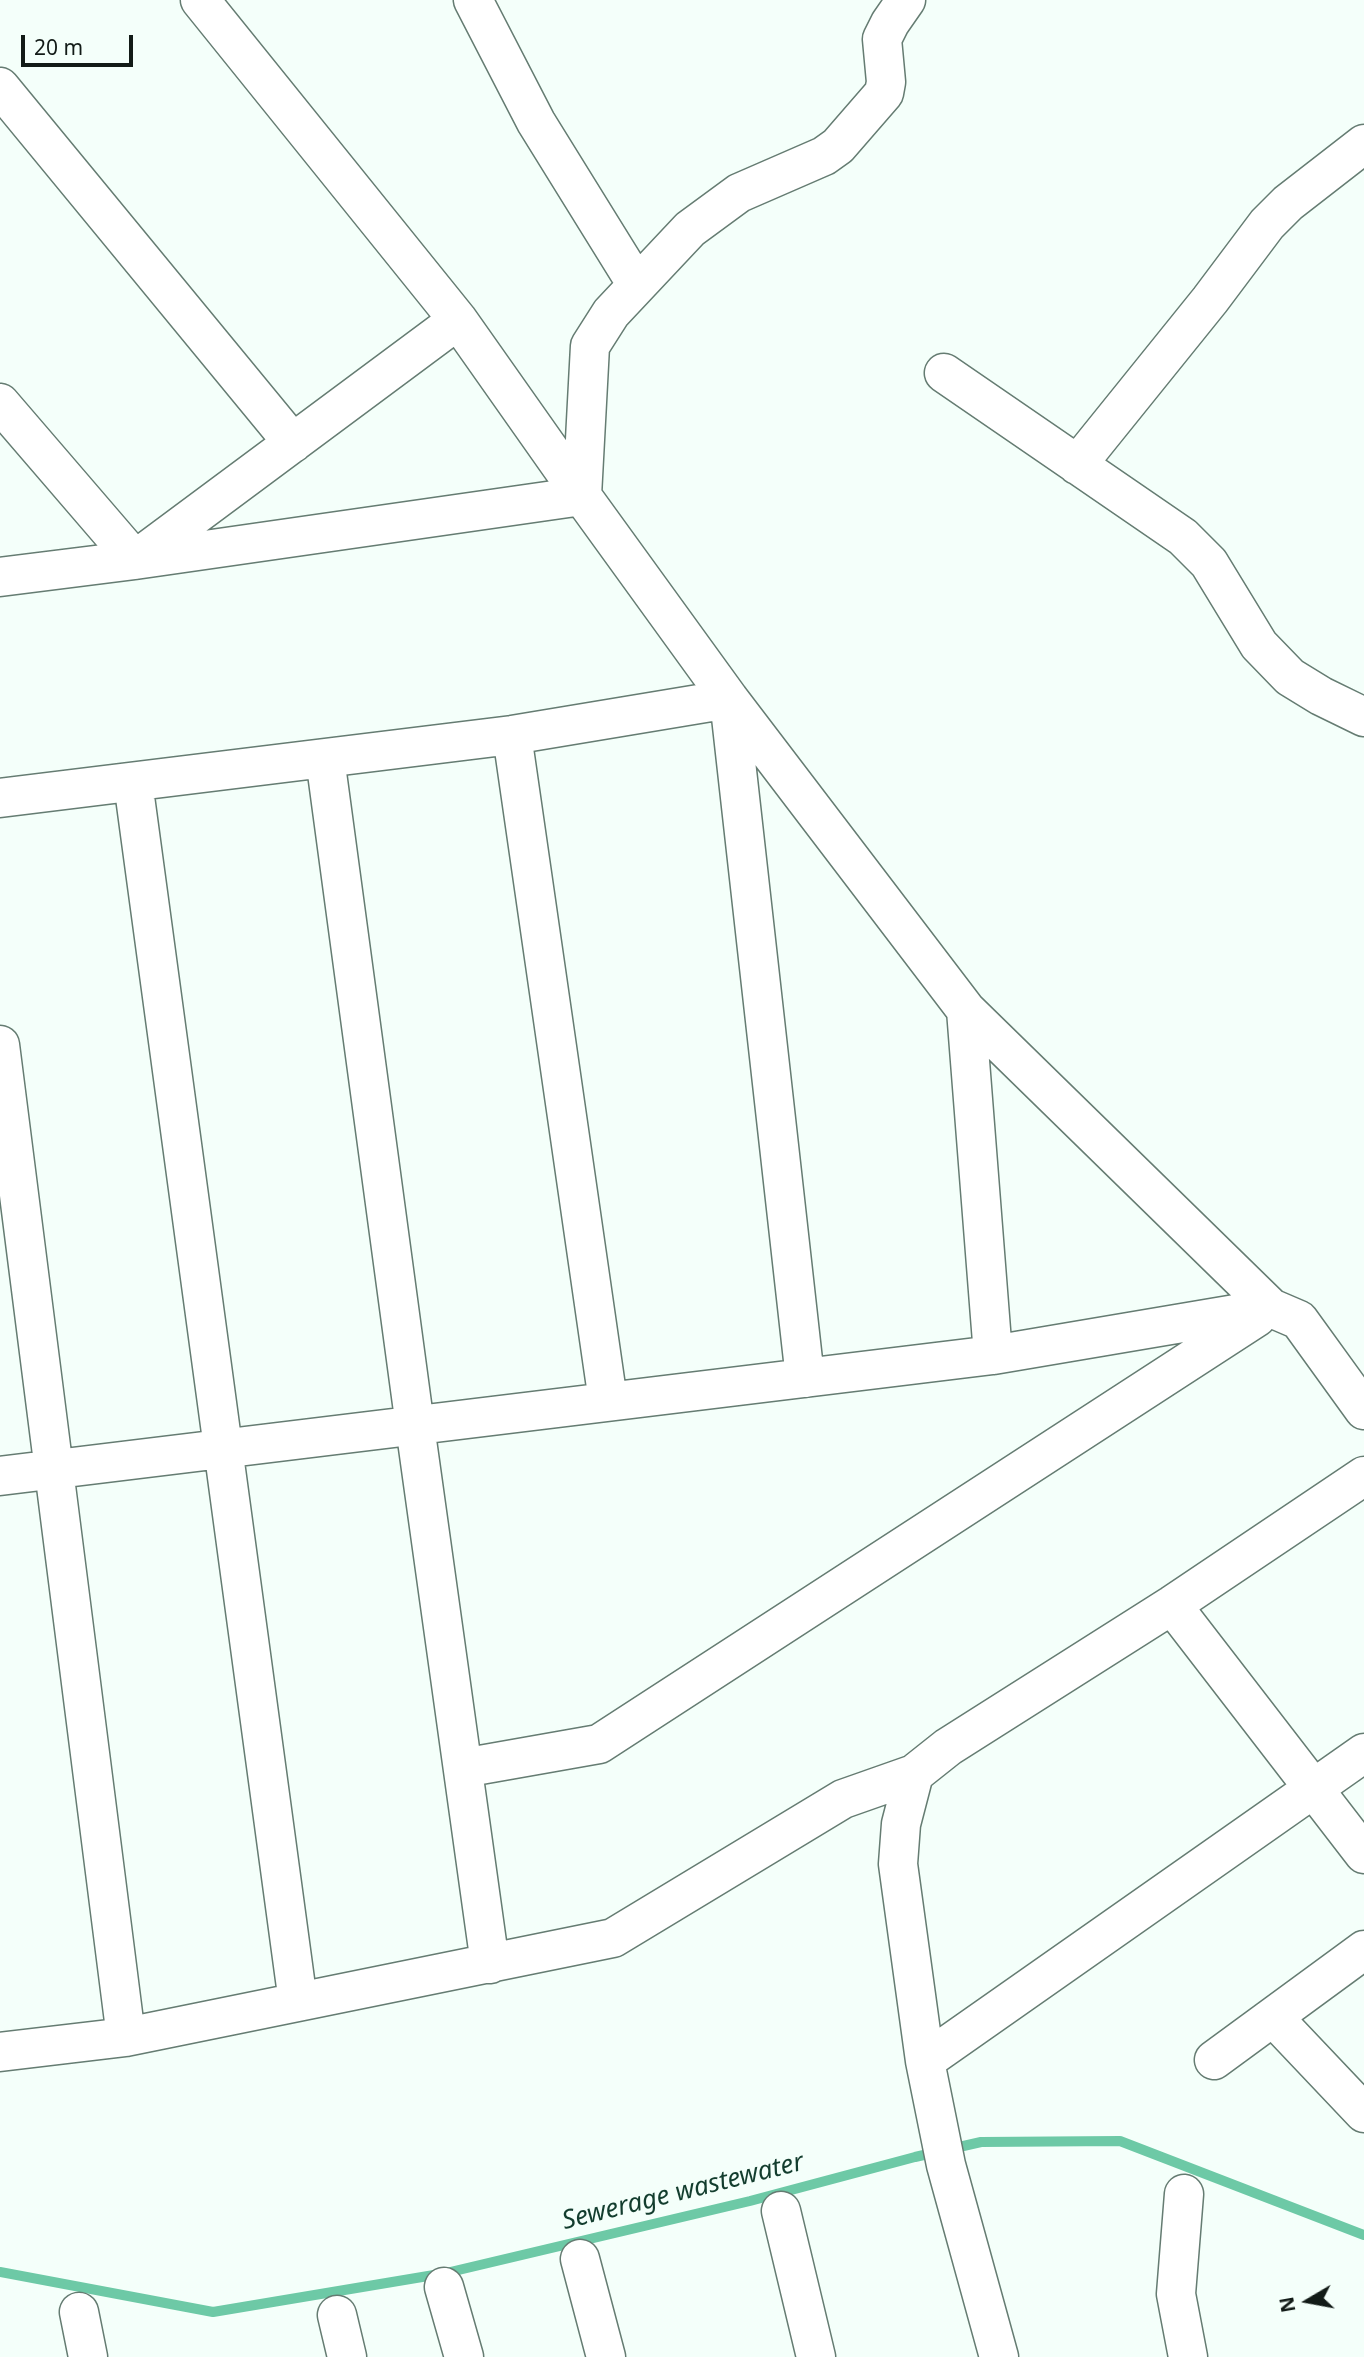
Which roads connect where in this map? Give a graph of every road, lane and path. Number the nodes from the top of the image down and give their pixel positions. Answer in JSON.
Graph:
{"nodes":[{"id":1,"x":200,"y":0,"type":"edge"},
{"id":2,"x":473,"y":0,"type":"edge"},
{"id":3,"x":906,"y":0,"type":"edge"},
{"id":4,"x":0,"y":87,"type":"edge"},
{"id":5,"x":1364,"y":144,"type":"edge"},
{"id":6,"x":637,"y":285,"type":"junction"},
{"id":7,"x":458,"y":320,"type":"junction"},
{"id":8,"x":944,"y":373,"type":"dead end"},
{"id":9,"x":0,"y":403,"type":"edge"},
{"id":10,"x":293,"y":443,"type":"junction"},
{"id":11,"x":1077,"y":465,"type":"junction"},
{"id":12,"x":582,"y":496,"type":"junction"},
{"id":13,"x":135,"y":560,"type":"junction"},
{"id":14,"x":0,"y":577,"type":"edge"},
{"id":15,"x":729,"y":699,"type":"junction"},
{"id":16,"x":1364,"y":717,"type":"edge"},
{"id":17,"x":512,"y":735,"type":"junction"},
{"id":18,"x":325,"y":758,"type":"junction"},
{"id":19,"x":133,"y":782,"type":"junction"},
{"id":20,"x":0,"y":798,"type":"edge"},
{"id":21,"x":966,"y":1010,"type":"junction"},
{"id":22,"x":0,"y":1045,"type":"edge"},
{"id":23,"x":1271,"y":1308,"type":"junction"},
{"id":24,"x":993,"y":1355,"type":"junction"},
{"id":25,"x":805,"y":1377,"type":"junction"},
{"id":26,"x":608,"y":1401,"type":"junction"},
{"id":27,"x":1364,"y":1410,"type":"edge"},
{"id":28,"x":415,"y":1426,"type":"junction"},
{"id":29,"x":222,"y":1449,"type":"junction"},
{"id":30,"x":53,"y":1469,"type":"junction"},
{"id":31,"x":0,"y":1476,"type":"edge"},
{"id":32,"x":1364,"y":1476,"type":"edge"},
{"id":33,"x":1172,"y":1605,"type":"junction"},
{"id":34,"x":1364,"y":1753,"type":"edge"},
{"id":35,"x":463,"y":1768,"type":"junction"},
{"id":36,"x":914,"y":1774,"type":"junction"},
{"id":37,"x":1314,"y":1787,"type":"junction"},
{"id":38,"x":1364,"y":1854,"type":"edge"},
{"id":39,"x":1364,"y":1950,"type":"edge"},
{"id":40,"x":490,"y":1964,"type":"junction"},
{"id":41,"x":298,"y":2002,"type":"junction"},
{"id":42,"x":1273,"y":2017,"type":"junction"},
{"id":43,"x":126,"y":2037,"type":"junction"},
{"id":44,"x":0,"y":2052,"type":"edge"},
{"id":45,"x":1214,"y":2060,"type":"dead end"},
{"id":46,"x":925,"y":2061,"type":"junction"},
{"id":47,"x":1364,"y":2113,"type":"edge"},
{"id":48,"x":1184,"y":2194,"type":"dead end"},
{"id":49,"x":781,"y":2211,"type":"dead end"},
{"id":50,"x":580,"y":2259,"type":"dead end"},
{"id":51,"x":444,"y":2287,"type":"dead end"},
{"id":52,"x":79,"y":2312,"type":"dead end"},
{"id":53,"x":337,"y":2315,"type":"dead end"},
{"id":54,"x":88,"y":2357,"type":"edge"},
{"id":55,"x":347,"y":2357,"type":"edge"},
{"id":56,"x":464,"y":2357,"type":"edge"},
{"id":57,"x":606,"y":2357,"type":"edge"},
{"id":58,"x":816,"y":2357,"type":"edge"},
{"id":59,"x":999,"y":2357,"type":"edge"},
{"id":60,"x":1188,"y":2357,"type":"edge"}],
"edges":[{"from":1,"to":7,"type":"street"},
{"from":2,"to":6,"type":"street"},
{"from":3,"to":6,"type":"street"},
{"from":4,"to":10,"type":"street"},
{"from":5,"to":11,"type":"street"},
{"from":6,"to":12,"type":"street"},
{"from":7,"to":10,"type":"street"},
{"from":7,"to":12,"type":"street"},
{"from":8,"to":11,"type":"street"},
{"from":9,"to":13,"type":"street"},
{"from":10,"to":13,"type":"street"},
{"from":11,"to":16,"type":"street"},
{"from":12,"to":13,"type":"street"},
{"from":12,"to":15,"type":"street"},
{"from":13,"to":14,"type":"street"},
{"from":15,"to":17,"type":"street"},
{"from":15,"to":21,"type":"street"},
{"from":15,"to":25,"type":"street"},
{"from":17,"to":18,"type":"street"},
{"from":17,"to":26,"type":"street"},
{"from":18,"to":19,"type":"street"},
{"from":18,"to":28,"type":"street"},
{"from":19,"to":20,"type":"street"},
{"from":19,"to":29,"type":"street"},
{"from":21,"to":23,"type":"street"},
{"from":21,"to":24,"type":"street"},
{"from":22,"to":30,"type":"street"},
{"from":23,"to":24,"type":"street"},
{"from":23,"to":27,"type":"street"},
{"from":23,"to":35,"type":"street"},
{"from":24,"to":25,"type":"street"},
{"from":25,"to":26,"type":"street"},
{"from":26,"to":28,"type":"street"},
{"from":28,"to":29,"type":"street"},
{"from":28,"to":35,"type":"street"},
{"from":29,"to":30,"type":"street"},
{"from":29,"to":41,"type":"street"},
{"from":30,"to":31,"type":"street"},
{"from":30,"to":43,"type":"street"},
{"from":32,"to":33,"type":"street"},
{"from":33,"to":36,"type":"street"},
{"from":33,"to":37,"type":"street"},
{"from":34,"to":37,"type":"street"},
{"from":35,"to":40,"type":"street"},
{"from":36,"to":40,"type":"street"},
{"from":36,"to":46,"type":"street"},
{"from":37,"to":38,"type":"street"},
{"from":37,"to":46,"type":"street"},
{"from":39,"to":42,"type":"street"},
{"from":40,"to":41,"type":"street"},
{"from":41,"to":43,"type":"street"},
{"from":42,"to":45,"type":"street"},
{"from":42,"to":47,"type":"street"},
{"from":43,"to":44,"type":"street"},
{"from":46,"to":59,"type":"street"},
{"from":48,"to":60,"type":"street"},
{"from":49,"to":58,"type":"street"},
{"from":50,"to":57,"type":"street"},
{"from":51,"to":56,"type":"street"},
{"from":52,"to":54,"type":"street"},
{"from":53,"to":55,"type":"street"}]}
